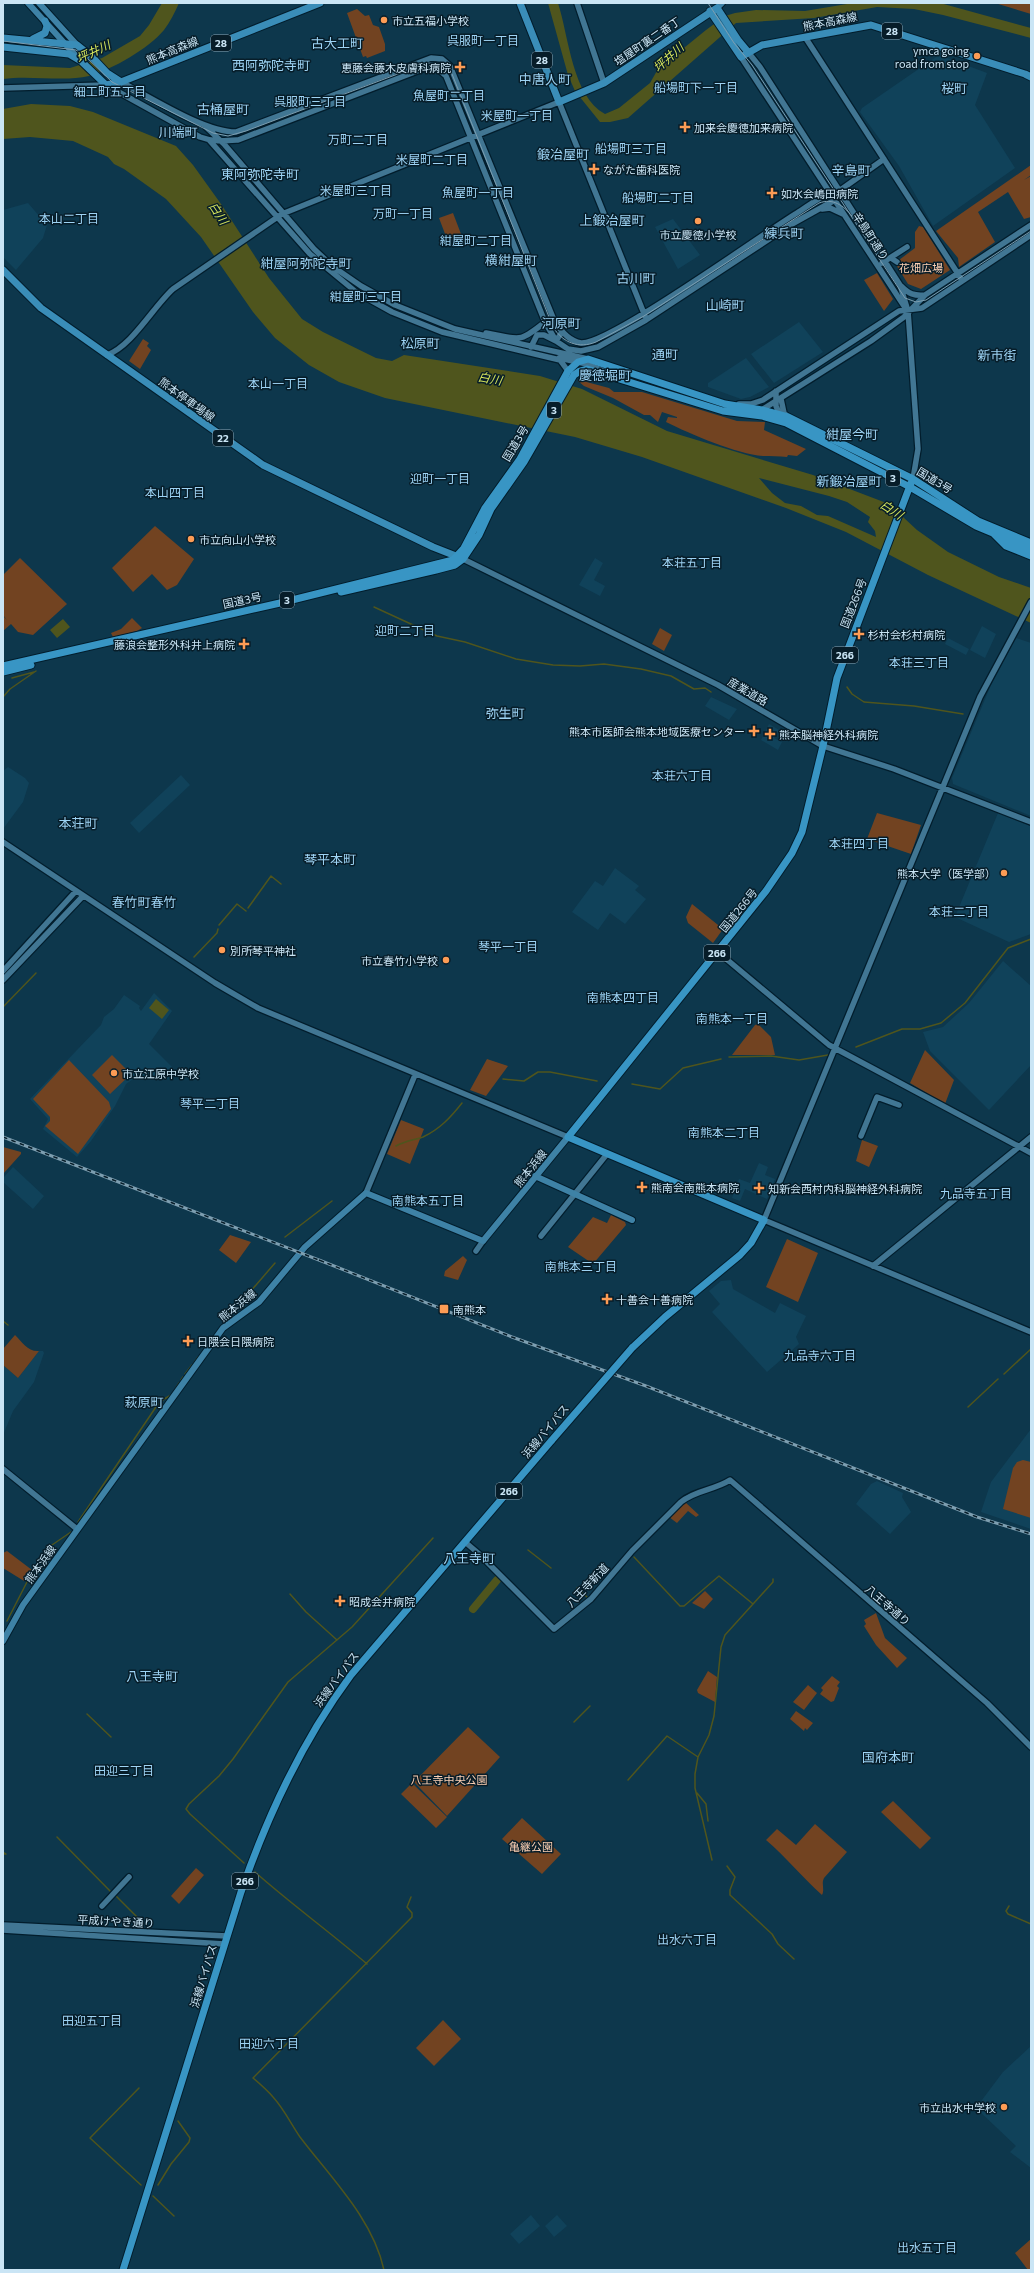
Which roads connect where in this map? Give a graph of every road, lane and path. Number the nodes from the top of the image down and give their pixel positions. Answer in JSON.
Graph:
{"nodes":[{"id":1,"x":28,"y":3,"type":"edge"},
{"id":2,"x":39,"y":3,"type":"edge"},
{"id":3,"x":320,"y":3,"type":"edge"},
{"id":4,"x":520,"y":3,"type":"edge"},
{"id":5,"x":577,"y":3,"type":"edge"},
{"id":6,"x":716,"y":7,"type":"edge"},
{"id":7,"x":44,"y":21,"type":"junction"},
{"id":8,"x":805,"y":37,"type":"junction"},
{"id":9,"x":3,"y":38,"type":"edge"},
{"id":10,"x":31,"y":40,"type":"junction"},
{"id":11,"x":735,"y":42,"type":"junction"},
{"id":12,"x":66,"y":44,"type":"junction"},
{"id":13,"x":77,"y":45,"type":"junction"},
{"id":14,"x":3,"y":47,"type":"edge"},
{"id":15,"x":748,"y":52,"type":"junction"},
{"id":16,"x":741,"y":56,"type":"junction"},
{"id":17,"x":82,"y":62,"type":"junction"},
{"id":18,"x":1031,"y":77,"type":"edge"},
{"id":19,"x":121,"y":82,"type":"junction"},
{"id":20,"x":103,"y":83,"type":"junction"},
{"id":21,"x":604,"y":83,"type":"junction"},
{"id":22,"x":3,"y":88,"type":"edge"},
{"id":23,"x":558,"y":102,"type":"junction"},
{"id":24,"x":199,"y":122,"type":"junction"},
{"id":25,"x":479,"y":134,"type":"junction"},
{"id":26,"x":472,"y":137,"type":"junction"},
{"id":27,"x":238,"y":140,"type":"junction"},
{"id":28,"x":210,"y":141,"type":"junction"},
{"id":29,"x":220,"y":141,"type":"junction"},
{"id":30,"x":231,"y":153,"type":"junction"},
{"id":31,"x":884,"y":159,"type":"junction"},
{"id":32,"x":839,"y":191,"type":"junction"},
{"id":33,"x":830,"y":192,"type":"junction"},
{"id":34,"x":835,"y":200,"type":"junction"},
{"id":35,"x":816,"y":210,"type":"junction"},
{"id":36,"x":279,"y":216,"type":"junction"},
{"id":37,"x":848,"y":218,"type":"junction"},
{"id":38,"x":1031,"y":225,"type":"edge"},
{"id":39,"x":1031,"y":235,"type":"edge"},
{"id":40,"x":907,"y":247,"type":"dead end"},
{"id":41,"x":891,"y":258,"type":"junction"},
{"id":42,"x":885,"y":262,"type":"junction"},
{"id":43,"x":897,"y":262,"type":"dead end"},
{"id":44,"x":879,"y":267,"type":"junction"},
{"id":45,"x":3,"y":270,"type":"edge"},
{"id":46,"x":958,"y":273,"type":"junction"},
{"id":47,"x":962,"y":280,"type":"junction"},
{"id":48,"x":900,"y":285,"type":"junction"},
{"id":49,"x":925,"y":295,"type":"junction"},
{"id":50,"x":908,"y":311,"type":"junction"},
{"id":51,"x":643,"y":314,"type":"junction"},
{"id":52,"x":646,"y":320,"type":"junction"},
{"id":53,"x":545,"y":322,"type":"junction"},
{"id":54,"x":468,"y":332,"type":"junction"},
{"id":55,"x":562,"y":332,"type":"junction"},
{"id":56,"x":556,"y":341,"type":"junction"},
{"id":57,"x":531,"y":346,"type":"junction"},
{"id":58,"x":554,"y":351,"type":"junction"},
{"id":59,"x":107,"y":355,"type":"junction"},
{"id":60,"x":552,"y":357,"type":"junction"},
{"id":61,"x":588,"y":360,"type":"junction"},
{"id":62,"x":573,"y":369,"type":"junction"},
{"id":63,"x":619,"y":378,"type":"junction"},
{"id":64,"x":776,"y":392,"type":"junction"},
{"id":65,"x":781,"y":399,"type":"junction"},
{"id":66,"x":776,"y":402,"type":"junction"},
{"id":67,"x":725,"y":404,"type":"junction"},
{"id":68,"x":762,"y":410,"type":"junction"},
{"id":69,"x":753,"y":414,"type":"junction"},
{"id":70,"x":778,"y":414,"type":"junction"},
{"id":71,"x":787,"y":420,"type":"junction"},
{"id":72,"x":913,"y":480,"type":"junction"},
{"id":73,"x":993,"y":533,"type":"junction"},
{"id":74,"x":1031,"y":543,"type":"edge"},
{"id":75,"x":1031,"y":549,"type":"edge"},
{"id":76,"x":1031,"y":556,"type":"edge"},
{"id":77,"x":460,"y":558,"type":"junction"},
{"id":78,"x":1031,"y":602,"type":"edge"},
{"id":79,"x":3,"y":666,"type":"edge"},
{"id":80,"x":3,"y":672,"type":"edge"},
{"id":81,"x":823,"y":746,"type":"junction"},
{"id":82,"x":943,"y":787,"type":"junction"},
{"id":83,"x":1031,"y":822,"type":"edge"},
{"id":84,"x":3,"y":842,"type":"edge"},
{"id":85,"x":76,"y":891,"type":"junction"},
{"id":86,"x":83,"y":896,"type":"junction"},
{"id":87,"x":718,"y":952,"type":"junction"},
{"id":88,"x":3,"y":971,"type":"edge"},
{"id":89,"x":3,"y":980,"type":"edge"},
{"id":90,"x":835,"y":1048,"type":"junction"},
{"id":91,"x":415,"y":1075,"type":"junction"},
{"id":92,"x":899,"y":1105,"type":"dead end"},
{"id":93,"x":861,"y":1136,"type":"dead end"},
{"id":94,"x":568,"y":1137,"type":"junction"},
{"id":95,"x":1031,"y":1137,"type":"edge"},
{"id":96,"x":1021,"y":1147,"type":"junction"},
{"id":97,"x":1031,"y":1153,"type":"edge"},
{"id":98,"x":607,"y":1154,"type":"junction"},
{"id":99,"x":536,"y":1176,"type":"junction"},
{"id":100,"x":574,"y":1193,"type":"junction"},
{"id":101,"x":366,"y":1194,"type":"junction"},
{"id":102,"x":632,"y":1220,"type":"dead end"},
{"id":103,"x":764,"y":1220,"type":"junction"},
{"id":104,"x":541,"y":1236,"type":"dead end"},
{"id":105,"x":483,"y":1241,"type":"junction"},
{"id":106,"x":476,"y":1251,"type":"dead end"},
{"id":107,"x":874,"y":1266,"type":"junction"},
{"id":108,"x":1031,"y":1332,"type":"edge"},
{"id":109,"x":3,"y":1469,"type":"edge"},
{"id":110,"x":730,"y":1480,"type":"joint"},
{"id":111,"x":77,"y":1529,"type":"junction"},
{"id":112,"x":465,"y":1542,"type":"junction"},
{"id":113,"x":3,"y":1640,"type":"edge"},
{"id":114,"x":1031,"y":1747,"type":"edge"},
{"id":115,"x":129,"y":1877,"type":"dead end"},
{"id":116,"x":102,"y":1906,"type":"dead end"},
{"id":117,"x":3,"y":1925,"type":"edge"},
{"id":118,"x":3,"y":1930,"type":"edge"},
{"id":119,"x":226,"y":1940,"type":"junction"},
{"id":120,"x":123,"y":2270,"type":"edge"}],
"edges":[{"from":1,"to":7,"type":"main road"},
{"from":2,"to":13,"type":"main road"},
{"from":3,"to":19,"type":"main road","name":"熊本高森線","number":"28"},
{"from":4,"to":23,"type":"main road","number":"28"},
{"from":5,"to":21,"type":"street"},
{"from":6,"to":11,"type":"main road"},
{"from":6,"to":21,"type":"main road","name":"塩屋町裏二番丁"},
{"from":7,"to":10,"type":"main road"},
{"from":7,"to":12,"type":"main road"},
{"from":8,"to":15,"type":"main road","name":"熊本高森線","number":"28"},
{"from":8,"to":18,"type":"main road","name":"熊本高森線","number":"28"},
{"from":8,"to":31,"type":"street"},
{"from":9,"to":10,"type":"main road"},
{"from":10,"to":12,"type":"main road"},
{"from":11,"to":15,"type":"main road"},
{"from":11,"to":16,"type":"main road"},
{"from":12,"to":13,"type":"main road"},
{"from":12,"to":17,"type":"main road"},
{"from":13,"to":19,"type":"main road"},
{"from":14,"to":17,"type":"main road"},
{"from":15,"to":16,"type":"main road","name":"熊本高森線","number":"28"},
{"from":15,"to":32,"type":"street","name":"辛島町通り"},
{"from":16,"to":33,"type":"street","name":"辛島町通り"},
{"from":17,"to":20,"type":"main road"},
{"from":19,"to":20,"type":"main road","name":"熊本高森線","number":"28"},
{"from":19,"to":24,"type":"street"},
{"from":20,"to":22,"type":"street"},
{"from":20,"to":28,"type":"street"},
{"from":21,"to":23,"type":"main road","name":"塩屋町裏二番丁"},
{"from":23,"to":25,"type":"street"},
{"from":23,"to":51,"type":"street"},
{"from":24,"to":25,"type":"street"},
{"from":24,"to":29,"type":"street"},
{"from":25,"to":26,"type":"street"},
{"from":25,"to":55,"type":"street"},
{"from":26,"to":27,"type":"street"},
{"from":26,"to":36,"type":"street"},
{"from":26,"to":53,"type":"street"},
{"from":27,"to":29,"type":"street"},
{"from":27,"to":30,"type":"street"},
{"from":28,"to":29,"type":"street"},
{"from":28,"to":36,"type":"street"},
{"from":29,"to":30,"type":"street"},
{"from":30,"to":36,"type":"street"},
{"from":31,"to":32,"type":"street"},
{"from":31,"to":46,"type":"street"},
{"from":32,"to":33,"type":"street"},
{"from":32,"to":34,"type":"street"},
{"from":32,"to":42,"type":"street","name":"辛島町通り"},
{"from":33,"to":34,"type":"street","name":"辛島町通り"},
{"from":33,"to":51,"type":"street"},
{"from":34,"to":35,"type":"street"},
{"from":34,"to":37,"type":"street","name":"辛島町通り"},
{"from":35,"to":37,"type":"street"},
{"from":35,"to":52,"type":"street"},
{"from":36,"to":54,"type":"street"},
{"from":36,"to":59,"type":"street"},
{"from":36,"to":60,"type":"street"},
{"from":37,"to":44,"type":"street","name":"辛島町通り"},
{"from":38,"to":46,"type":"street"},
{"from":39,"to":47,"type":"street"},
{"from":40,"to":41,"type":"street"},
{"from":41,"to":42,"type":"street"},
{"from":41,"to":43,"type":"street"},
{"from":42,"to":44,"type":"street"},
{"from":42,"to":48,"type":"street","name":"辛島町通り"},
{"from":44,"to":50,"type":"street","name":"辛島町通り"},
{"from":45,"to":59,"type":"main road","name":"熊本停車場線","number":"22"},
{"from":46,"to":47,"type":"street"},
{"from":46,"to":49,"type":"street"},
{"from":47,"to":50,"type":"street"},
{"from":48,"to":49,"type":"street"},
{"from":48,"to":50,"type":"street","name":"辛島町通り"},
{"from":49,"to":50,"type":"street"},
{"from":50,"to":64,"type":"street"},
{"from":50,"to":65,"type":"street"},
{"from":50,"to":72,"type":"street"},
{"from":51,"to":52,"type":"street"},
{"from":51,"to":55,"type":"street"},
{"from":52,"to":56,"type":"street"},
{"from":53,"to":54,"type":"street"},
{"from":53,"to":56,"type":"street"},
{"from":54,"to":57,"type":"street"},
{"from":55,"to":56,"type":"street"},
{"from":56,"to":57,"type":"street"},
{"from":57,"to":58,"type":"street"},
{"from":58,"to":61,"type":"street"},
{"from":58,"to":62,"type":"street"},
{"from":59,"to":77,"type":"main road","name":"熊本停車場線","number":"22"},
{"from":60,"to":62,"type":"street"},
{"from":60,"to":62,"type":"street"},
{"from":61,"to":62,"type":"highway","name":"国道3号","number":"3"},
{"from":61,"to":67,"type":"highway","name":"国道3号","number":"3"},
{"from":62,"to":63,"type":"street"},
{"from":62,"to":63,"type":"highway","name":"国道3号","number":"3"},
{"from":62,"to":77,"type":"highway","name":"国道3号","number":"3"},
{"from":63,"to":69,"type":"highway","name":"国道3号","number":"3"},
{"from":64,"to":66,"type":"street"},
{"from":64,"to":67,"type":"street"},
{"from":65,"to":66,"type":"street"},
{"from":65,"to":71,"type":"street"},
{"from":66,"to":68,"type":"street"},
{"from":66,"to":70,"type":"street"},
{"from":67,"to":68,"type":"highway","name":"国道3号","number":"3"},
{"from":68,"to":69,"type":"street"},
{"from":68,"to":70,"type":"highway","name":"国道3号","number":"3"},
{"from":69,"to":71,"type":"highway","name":"国道3号","number":"3"},
{"from":70,"to":71,"type":"highway","name":"国道3号","number":"3"},
{"from":71,"to":72,"type":"highway","name":"国道3号","number":"3"},
{"from":72,"to":73,"type":"highway","name":"国道3号","number":"3"},
{"from":72,"to":74,"type":"highway","name":"国道3号","number":"3"},
{"from":72,"to":81,"type":"highway","name":"国道266号","number":"266"},
{"from":73,"to":75,"type":"highway","name":"国道3号","number":"3"},
{"from":73,"to":76,"type":"highway","number":"3"},
{"from":77,"to":79,"type":"highway","name":"国道3号","number":"3"},
{"from":77,"to":80,"type":"highway","name":"国道3号","number":"3"},
{"from":77,"to":81,"type":"street","name":"産業道路"},
{"from":78,"to":82,"type":"street"},
{"from":81,"to":82,"type":"street","name":"産業道路"},
{"from":81,"to":87,"type":"highway","name":"国道266号","number":"266"},
{"from":82,"to":83,"type":"street","name":"産業道路"},
{"from":82,"to":90,"type":"street"},
{"from":84,"to":85,"type":"street"},
{"from":85,"to":86,"type":"street"},
{"from":85,"to":88,"type":"street"},
{"from":86,"to":89,"type":"street"},
{"from":86,"to":91,"type":"street"},
{"from":87,"to":90,"type":"street"},
{"from":87,"to":94,"type":"highway","name":"国道266号","number":"266"},
{"from":90,"to":96,"type":"street"},
{"from":90,"to":103,"type":"street"},
{"from":91,"to":94,"type":"street"},
{"from":91,"to":101,"type":"street"},
{"from":92,"to":93,"type":"street"},
{"from":94,"to":98,"type":"highway"},
{"from":94,"to":99,"type":"main road","name":"熊本浜線"},
{"from":95,"to":96,"type":"street"},
{"from":96,"to":97,"type":"street"},
{"from":96,"to":107,"type":"street"},
{"from":98,"to":100,"type":"street"},
{"from":98,"to":103,"type":"highway"},
{"from":99,"to":100,"type":"main road"},
{"from":99,"to":105,"type":"main road","name":"熊本浜線"},
{"from":100,"to":102,"type":"main road"},
{"from":100,"to":104,"type":"street"},
{"from":101,"to":105,"type":"main road"},
{"from":101,"to":111,"type":"main road","name":"熊本浜線"},
{"from":103,"to":107,"type":"street"},
{"from":103,"to":112,"type":"highway","name":"浜線バイパス","number":"266","bridge":true},
{"from":105,"to":106,"type":"street"},
{"from":107,"to":108,"type":"street"},
{"from":109,"to":111,"type":"street"},
{"from":110,"to":112,"type":"street","name":"八王寺新道"},
{"from":110,"to":114,"type":"street","name":"八王寺通り"},
{"from":111,"to":113,"type":"main road","name":"熊本浜線"},
{"from":112,"to":119,"type":"highway","name":"浜線バイパス","number":"266"},
{"from":115,"to":116,"type":"street"},
{"from":117,"to":119,"type":"street","name":"平成けやき通り"},
{"from":118,"to":119,"type":"street","name":"平成けやき通り"},
{"from":119,"to":120,"type":"highway","name":"浜線バイパス","number":"266"}]}
